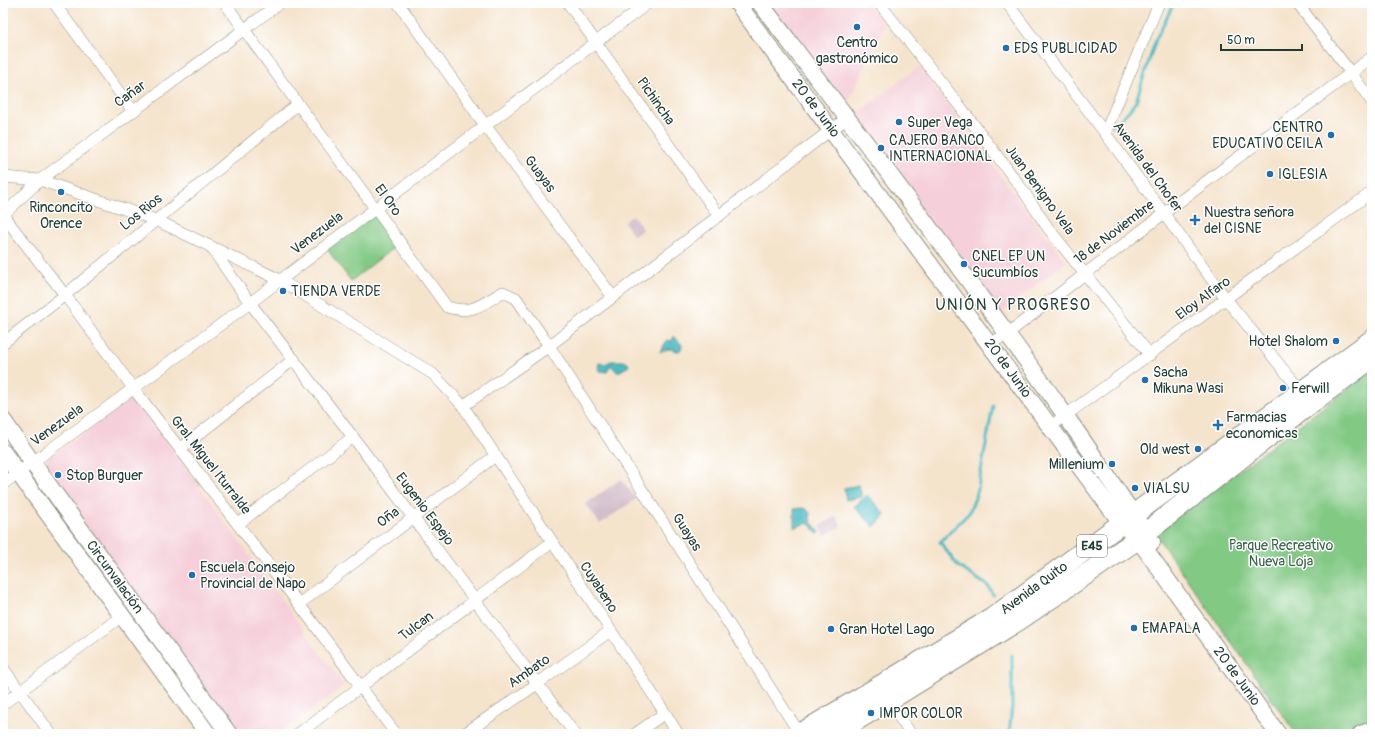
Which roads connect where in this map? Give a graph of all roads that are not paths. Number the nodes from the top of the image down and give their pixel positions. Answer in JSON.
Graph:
{"nodes":[{"id":1,"x":54,"y":3,"type":"edge"},
{"id":2,"x":225,"y":3,"type":"edge"},
{"id":3,"x":280,"y":3,"type":"edge"},
{"id":4,"x":398,"y":3,"type":"edge"},
{"id":5,"x":568,"y":3,"type":"edge"},
{"id":6,"x":648,"y":3,"type":"edge"},
{"id":7,"x":737,"y":3,"type":"edge"},
{"id":8,"x":760,"y":3,"type":"edge"},
{"id":9,"x":879,"y":3,"type":"edge"},
{"id":10,"x":1008,"y":3,"type":"edge"},
{"id":11,"x":1159,"y":3,"type":"edge"},
{"id":12,"x":1297,"y":3,"type":"edge"},
{"id":13,"x":244,"y":30,"type":"junction"},
{"id":14,"x":596,"y":42,"type":"junction"},
{"id":15,"x":1372,"y":57,"type":"edge"},
{"id":16,"x":1351,"y":73,"type":"junction"},
{"id":17,"x":1372,"y":102,"type":"edge"},
{"id":18,"x":298,"y":104,"type":"junction"},
{"id":19,"x":133,"y":110,"type":"junction"},
{"id":20,"x":848,"y":118,"type":"junction"},
{"id":21,"x":485,"y":125,"type":"junction"},
{"id":22,"x":832,"y":129,"type":"junction"},
{"id":23,"x":1105,"y":133,"type":"junction"},
{"id":24,"x":3,"y":177,"type":"edge"},
{"id":25,"x":40,"y":180,"type":"junction"},
{"id":26,"x":1372,"y":192,"type":"edge"},
{"id":27,"x":375,"y":208,"type":"junction"},
{"id":28,"x":1163,"y":214,"type":"junction"},
{"id":29,"x":3,"y":215,"type":"edge"},
{"id":30,"x":719,"y":216,"type":"junction"},
{"id":31,"x":156,"y":220,"type":"junction"},
{"id":32,"x":211,"y":247,"type":"junction"},
{"id":33,"x":1085,"y":273,"type":"junction"},
{"id":34,"x":280,"y":280,"type":"junction"},
{"id":35,"x":65,"y":294,"type":"junction"},
{"id":36,"x":613,"y":297,"type":"junction"},
{"id":37,"x":1226,"y":300,"type":"junction"},
{"id":38,"x":250,"y":303,"type":"junction"},
{"id":39,"x":1007,"y":334,"type":"junction"},
{"id":40,"x":1372,"y":340,"type":"edge"},
{"id":41,"x":3,"y":343,"type":"edge"},
{"id":42,"x":990,"y":344,"type":"junction"},
{"id":43,"x":549,"y":346,"type":"junction"},
{"id":44,"x":1150,"y":355,"type":"junction"},
{"id":45,"x":1372,"y":358,"type":"edge"},
{"id":46,"x":294,"y":359,"type":"junction"},
{"id":47,"x":133,"y":388,"type":"junction"},
{"id":48,"x":1306,"y":397,"type":"junction"},
{"id":49,"x":463,"y":406,"type":"junction"},
{"id":50,"x":1066,"y":416,"type":"junction"},
{"id":51,"x":3,"y":420,"type":"edge"},
{"id":52,"x":1051,"y":426,"type":"junction"},
{"id":53,"x":353,"y":437,"type":"junction"},
{"id":54,"x":180,"y":450,"type":"junction"},
{"id":55,"x":3,"y":452,"type":"edge"},
{"id":56,"x":495,"y":456,"type":"junction"},
{"id":57,"x":32,"y":462,"type":"junction"},
{"id":58,"x":18,"y":473,"type":"junction"},
{"id":59,"x":3,"y":484,"type":"edge"},
{"id":60,"x":413,"y":517,"type":"junction"},
{"id":61,"x":1128,"y":520,"type":"junction"},
{"id":62,"x":238,"y":524,"type":"junction"},
{"id":63,"x":1142,"y":536,"type":"junction"},
{"id":64,"x":552,"y":542,"type":"junction"},
{"id":65,"x":474,"y":600,"type":"junction"},
{"id":66,"x":299,"y":604,"type":"junction"},
{"id":67,"x":122,"y":616,"type":"junction"},
{"id":68,"x":610,"y":631,"type":"junction"},
{"id":69,"x":3,"y":668,"type":"edge"},
{"id":70,"x":537,"y":684,"type":"junction"},
{"id":71,"x":361,"y":687,"type":"junction"},
{"id":72,"x":20,"y":691,"type":"junction"},
{"id":73,"x":888,"y":701,"type":"junction"},
{"id":74,"x":3,"y":704,"type":"edge"},
{"id":75,"x":665,"y":713,"type":"junction"},
{"id":76,"x":1372,"y":730,"type":"edge"},
{"id":77,"x":51,"y":734,"type":"edge"},
{"id":78,"x":208,"y":734,"type":"edge"},
{"id":79,"x":229,"y":734,"type":"edge"},
{"id":80,"x":298,"y":734,"type":"edge"},
{"id":81,"x":396,"y":734,"type":"edge"},
{"id":82,"x":464,"y":734,"type":"edge"},
{"id":83,"x":575,"y":734,"type":"edge"},
{"id":84,"x":635,"y":734,"type":"edge"},
{"id":85,"x":678,"y":734,"type":"edge"},
{"id":86,"x":800,"y":734,"type":"edge"},
{"id":87,"x":834,"y":734,"type":"edge"},
{"id":88,"x":911,"y":734,"type":"edge"},
{"id":89,"x":1278,"y":734,"type":"edge"},
{"id":90,"x":1289,"y":734,"type":"edge"},
{"id":91,"x":1361,"y":734,"type":"edge"}],
"edges":[{"from":1,"to":19,"type":"street"},
{"from":2,"to":13,"type":"street","name":"El Oro"},
{"from":3,"to":13,"type":"street","name":"Cañar"},
{"from":4,"to":21,"type":"street","name":"Guayas"},
{"from":5,"to":14,"type":"street","name":"Pichincha"},
{"from":6,"to":14,"type":"street","name":"Venezuela"},
{"from":7,"to":22,"type":"street","name":"20 de Junio"},
{"from":8,"to":20,"type":"street","name":"20 de Junio"},
{"from":9,"to":33,"type":"street","name":"Juan Benigno Vela"},
{"from":10,"to":23,"type":"street","name":"Avenida del Chofer"},
{"from":11,"to":23,"type":"street"},
{"from":12,"to":16,"type":"street"},
{"from":13,"to":18,"type":"street","name":"El Oro"},
{"from":13,"to":19,"type":"street","name":"Cañar"},
{"from":14,"to":21,"type":"street","name":"Venezuela"},
{"from":14,"to":30,"type":"street","name":"Pichincha"},
{"from":15,"to":16,"type":"street","name":"18 de Noviembre"},
{"from":16,"to":17,"type":"street"},
{"from":16,"to":28,"type":"street","name":"18 de Noviembre"},
{"from":18,"to":27,"type":"street","name":"El Oro"},
{"from":18,"to":31,"type":"street","name":"Los Rios"},
{"from":19,"to":25,"type":"street","name":"Cañar"},
{"from":20,"to":22,"type":"street"},
{"from":20,"to":39,"type":"street","name":"20 de Junio"},
{"from":21,"to":27,"type":"street","name":"Venezuela"},
{"from":21,"to":36,"type":"street","name":"Guayas"},
{"from":22,"to":30,"type":"street"},
{"from":22,"to":42,"type":"street","name":"20 de Junio"},
{"from":23,"to":28,"type":"street","name":"Avenida del Chofer"},
{"from":24,"to":25,"type":"street","name":"Cuyabeno"},
{"from":25,"to":29,"type":"street","name":"Cañar"},
{"from":25,"to":31,"type":"street","name":"Cuyabeno"},
{"from":26,"to":37,"type":"street","name":"Eloy Alfaro"},
{"from":27,"to":34,"type":"street","name":"Venezuela"},
{"from":27,"to":43,"type":"street","name":"El Oro"},
{"from":28,"to":33,"type":"street","name":"18 de Noviembre"},
{"from":28,"to":37,"type":"street","name":"Avenida del Chofer"},
{"from":29,"to":35,"type":"street","name":"Gral. Miguel Iturralde"},
{"from":30,"to":36,"type":"street"},
{"from":31,"to":32,"type":"street","name":"Cuyabeno"},
{"from":31,"to":35,"type":"street","name":"Los Rios"},
{"from":32,"to":34,"type":"street","name":"Cuyabeno"},
{"from":32,"to":38,"type":"street","name":"Eugenio Espejo"},
{"from":33,"to":39,"type":"street","name":"18 de Noviembre"},
{"from":33,"to":44,"type":"street","name":"Juan Benigno Vela"},
{"from":34,"to":38,"type":"street","name":"Venezuela"},
{"from":34,"to":49,"type":"street","name":"Cuyabeno"},
{"from":35,"to":41,"type":"street","name":"Los Rios"},
{"from":35,"to":47,"type":"street","name":"Gral. Miguel Iturralde"},
{"from":36,"to":43,"type":"street"},
{"from":37,"to":44,"type":"street","name":"Eloy Alfaro"},
{"from":37,"to":48,"type":"street","name":"Avenida del Chofer"},
{"from":38,"to":46,"type":"street","name":"Eugenio Espejo"},
{"from":38,"to":47,"type":"street","name":"Venezuela"},
{"from":39,"to":42,"type":"street","name":"18 de Noviembre"},
{"from":39,"to":50,"type":"street","name":"20 de Junio"},
{"from":40,"to":48,"type":"highway","name":"Avenida Quito","number":"E45"},
{"from":42,"to":52,"type":"street","name":"20 de Junio"},
{"from":43,"to":49,"type":"street"},
{"from":43,"to":86,"type":"street","name":"Guayas"},
{"from":44,"to":50,"type":"street","name":"Eloy Alfaro"},
{"from":45,"to":48,"type":"highway","name":"Avenida Quito","number":"E45"},
{"from":46,"to":53,"type":"street","name":"Eugenio Espejo"},
{"from":46,"to":54,"type":"street"},
{"from":47,"to":54,"type":"street","name":"Gral. Miguel Iturralde"},
{"from":47,"to":57,"type":"street","name":"Venezuela"},
{"from":48,"to":61,"type":"highway","name":"Avenida Quito","number":"E45"},
{"from":48,"to":63,"type":"highway","name":"Avenida Quito","number":"E45"},
{"from":49,"to":56,"type":"street","name":"Cuyabeno"},
{"from":50,"to":52,"type":"street","name":"Eloy Alfaro"},
{"from":50,"to":61,"type":"street","name":"20 de Junio"},
{"from":51,"to":57,"type":"street","name":"Circunvalación"},
{"from":52,"to":61,"type":"street","name":"20 de Junio"},
{"from":53,"to":60,"type":"street","name":"Eugenio Espejo"},
{"from":53,"to":62,"type":"street"},
{"from":54,"to":62,"type":"street","name":"Gral. Miguel Iturralde"},
{"from":55,"to":58,"type":"street","name":"Circunvalación"},
{"from":56,"to":60,"type":"street","name":"Oña"},
{"from":56,"to":64,"type":"street","name":"Cuyabeno"},
{"from":57,"to":58,"type":"street","name":"Venezuela"},
{"from":57,"to":79,"type":"street","name":"Circunvalación"},
{"from":58,"to":59,"type":"street","name":"Venezuela"},
{"from":58,"to":67,"type":"street","name":"Circunvalación"},
{"from":60,"to":65,"type":"street","name":"Eugenio Espejo"},
{"from":60,"to":66,"type":"street","name":"Oña"},
{"from":61,"to":63,"type":"street","name":"20 de Junio"},
{"from":61,"to":86,"type":"highway","name":"Avenida Quito","number":"E45"},
{"from":62,"to":66,"type":"street","name":"Gral. Miguel Iturralde"},
{"from":63,"to":73,"type":"highway","name":"Avenida Quito","number":"E45"},
{"from":63,"to":89,"type":"street","name":"20 de Junio"},
{"from":63,"to":90,"type":"street","name":"20 de Junio"},
{"from":64,"to":65,"type":"street","name":"Tulcan"},
{"from":64,"to":68,"type":"street","name":"Cuyabeno"},
{"from":65,"to":70,"type":"street","name":"Eugenio Espejo"},
{"from":65,"to":71,"type":"street","name":"Tulcan"},
{"from":66,"to":71,"type":"street","name":"Gral. Miguel Iturralde"},
{"from":67,"to":72,"type":"street"},
{"from":67,"to":78,"type":"street","name":"Circunvalación"},
{"from":68,"to":70,"type":"street","name":"Ambato"},
{"from":68,"to":75,"type":"street","name":"Cuyabeno"},
{"from":69,"to":72,"type":"street"},
{"from":70,"to":82,"type":"street","name":"Ambato"},
{"from":70,"to":83,"type":"street","name":"Eugenio Espejo"},
{"from":71,"to":80,"type":"street","name":"Tulcan"},
{"from":71,"to":81,"type":"street","name":"Gral. Miguel Iturralde"},
{"from":72,"to":74,"type":"street"},
{"from":72,"to":77,"type":"street"},
{"from":73,"to":87,"type":"highway","name":"Avenida Quito","number":"E45"},
{"from":73,"to":88,"type":"street"},
{"from":75,"to":84,"type":"street"},
{"from":75,"to":85,"type":"street","name":"Cuyabeno"},
{"from":76,"to":91,"type":"street"}]}
